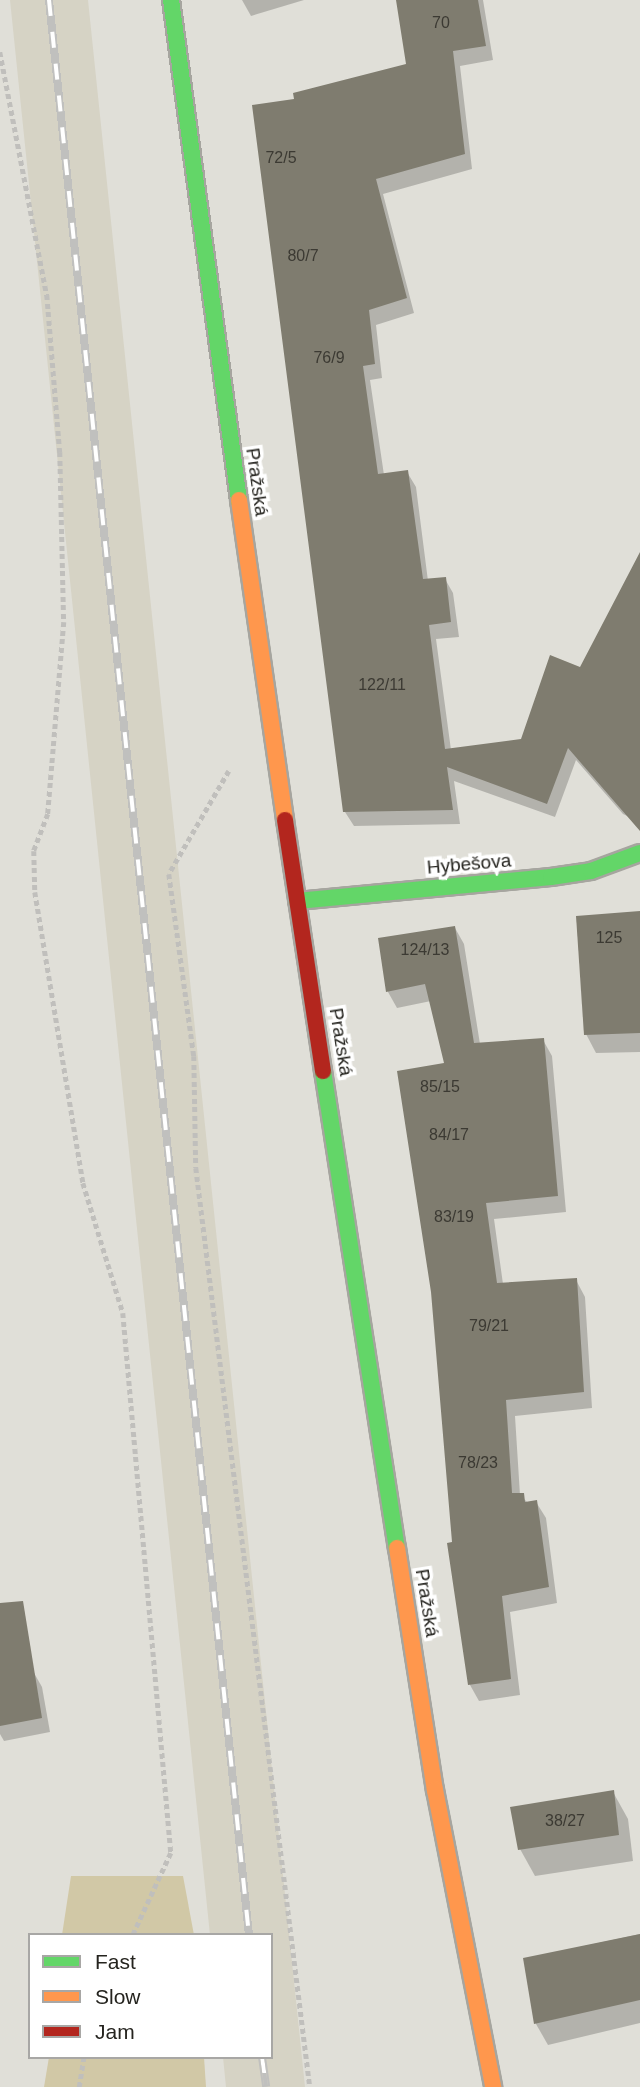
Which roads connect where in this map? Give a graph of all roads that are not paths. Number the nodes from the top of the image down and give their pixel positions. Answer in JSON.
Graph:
{"nodes":[{"id":1,"x":171,"y":0,"type":"edge"},
{"id":2,"x":640,"y":852,"type":"edge"},
{"id":3,"x":297,"y":901,"type":"junction"},
{"id":4,"x":493,"y":2087,"type":"edge"}],
"edges":[{"from":1,"to":3,"type":"main road","name":"Pražská"},
{"from":2,"to":3,"type":"main road","name":"Hybešova"},
{"from":3,"to":4,"type":"main road","name":"Pražská"}]}
